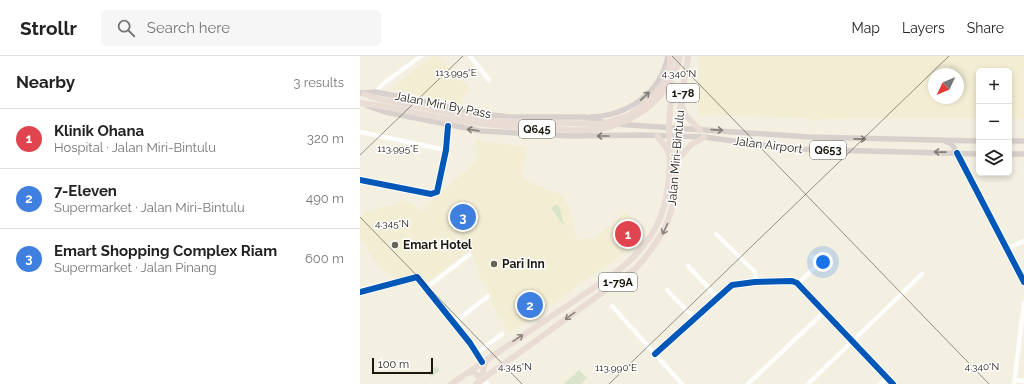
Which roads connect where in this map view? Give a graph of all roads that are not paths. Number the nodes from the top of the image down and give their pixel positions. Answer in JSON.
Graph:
{"nodes":[{"id":1,"x":421,"y":56,"type":"edge"},
{"id":2,"x":470,"y":56,"type":"edge"},
{"id":3,"x":669,"y":56,"type":"edge"},
{"id":4,"x":674,"y":56,"type":"edge"},
{"id":5,"x":680,"y":56,"type":"edge"},
{"id":6,"x":688,"y":56,"type":"edge"},
{"id":7,"x":489,"y":80,"type":"dead end"},
{"id":8,"x":376,"y":92,"type":"junction"},
{"id":9,"x":362,"y":94,"type":"edge"},
{"id":10,"x":682,"y":101,"type":"junction"},
{"id":11,"x":360,"y":103,"type":"edge"},
{"id":12,"x":584,"y":118,"type":"junction"},
{"id":13,"x":448,"y":126,"type":"junction"},
{"id":14,"x":678,"y":129,"type":"junction"},
{"id":15,"x":700,"y":130,"type":"junction"},
{"id":16,"x":360,"y":132,"type":"edge"},
{"id":17,"x":669,"y":132,"type":"junction"},
{"id":18,"x":656,"y":136,"type":"junction"},
{"id":19,"x":678,"y":136,"type":"junction"},
{"id":20,"x":704,"y":137,"type":"junction"},
{"id":21,"x":943,"y":140,"type":"junction"},
{"id":22,"x":976,"y":141,"type":"edge"},
{"id":23,"x":1012,"y":141,"type":"edge"},
{"id":24,"x":1024,"y":141,"type":"edge"},
{"id":25,"x":446,"y":150,"type":"junction"},
{"id":26,"x":957,"y":153,"type":"junction"},
{"id":27,"x":976,"y":154,"type":"edge"},
{"id":28,"x":1012,"y":154,"type":"edge"},
{"id":29,"x":1024,"y":154,"type":"edge"},
{"id":30,"x":670,"y":158,"type":"junction"},
{"id":31,"x":677,"y":160,"type":"junction"},
{"id":32,"x":360,"y":180,"type":"edge"},
{"id":33,"x":716,"y":234,"type":"dead end"},
{"id":34,"x":1024,"y":241,"type":"edge"},
{"id":35,"x":1007,"y":249,"type":"junction"},
{"id":36,"x":469,"y":254,"type":"dead end"},
{"id":37,"x":812,"y":257,"type":"dead end"},
{"id":38,"x":688,"y":266,"type":"dead end"},
{"id":39,"x":922,"y":274,"type":"dead end"},
{"id":40,"x":756,"y":282,"type":"junction"},
{"id":41,"x":1024,"y":282,"type":"edge"},
{"id":42,"x":798,"y":284,"type":"junction"},
{"id":43,"x":426,"y":288,"type":"junction"},
{"id":44,"x":667,"y":290,"type":"dead end"},
{"id":45,"x":360,"y":292,"type":"edge"},
{"id":46,"x":488,"y":296,"type":"dead end"},
{"id":47,"x":717,"y":297,"type":"junction"},
{"id":48,"x":1024,"y":302,"type":"edge"},
{"id":49,"x":612,"y":306,"type":"dead end"},
{"id":50,"x":824,"y":312,"type":"junction"},
{"id":51,"x":694,"y":318,"type":"junction"},
{"id":52,"x":454,"y":323,"type":"junction"},
{"id":53,"x":502,"y":334,"type":"dead end"},
{"id":54,"x":852,"y":343,"type":"junction"},
{"id":55,"x":477,"y":352,"type":"junction"},
{"id":56,"x":655,"y":354,"type":"junction"},
{"id":57,"x":484,"y":361,"type":"junction"},
{"id":58,"x":467,"y":373,"type":"junction"},
{"id":59,"x":887,"y":378,"type":"junction"},
{"id":60,"x":678,"y":380,"type":"junction"},
{"id":61,"x":1024,"y":381,"type":"edge"},
{"id":62,"x":485,"y":382,"type":"edge"},
{"id":63,"x":1014,"y":382,"type":"edge"},
{"id":64,"x":451,"y":384,"type":"edge"},
{"id":65,"x":476,"y":384,"type":"edge"},
{"id":66,"x":674,"y":384,"type":"edge"},
{"id":67,"x":682,"y":384,"type":"edge"},
{"id":68,"x":748,"y":384,"type":"edge"},
{"id":69,"x":808,"y":384,"type":"edge"},
{"id":70,"x":880,"y":384,"type":"edge"},
{"id":71,"x":893,"y":384,"type":"edge"}],
"edges":[{"from":1,"to":8,"type":"street"},
{"from":2,"to":7,"type":"street"},
{"from":12,"to":3,"type":"main road","one_way":true},
{"from":3,"to":17,"type":"highway","name":"Jalan Miri-Bintulu","number":"1-78"},
{"from":4,"to":9,"type":"highway","number":"Q645"},
{"from":5,"to":11,"type":"highway","number":"Q645"},
{"from":6,"to":10,"type":"highway","name":"Jalan Miri-Bintulu","number":"1-78"},
{"from":8,"to":9,"type":"main road","name":"Jalan Miri By Pass","number":"Q645"},
{"from":8,"to":12,"type":"main road","name":"Jalan Miri By Pass","number":"Q645"},
{"from":10,"to":14,"type":"highway","name":"Jalan Miri-Bintulu","number":"1-78"},
{"from":10,"to":15,"type":"highway"},
{"from":11,"to":13,"type":"main road","name":"Jalan Miri By Pass","number":"Q645"},
{"from":12,"to":17,"type":"main road","name":"Jalan Miri By Pass","number":"Q645"},
{"from":18,"to":13,"type":"main road","name":"Jalan Miri By Pass","number":"Q645","one_way":true},
{"from":13,"to":25,"type":"street"},
{"from":14,"to":15,"type":"main road","name":"Jalan Airport","number":"Q653"},
{"from":14,"to":17,"type":"main road","number":"Q653"},
{"from":14,"to":19,"type":"highway","name":"Jalan Miri-Bintulu","number":"1-79A"},
{"from":15,"to":21,"type":"main road","name":"Jalan Airport","number":"Q653","one_way":true},
{"from":16,"to":25,"type":"street"},
{"from":17,"to":18,"type":"main road","name":"Jalan Miri By Pass","number":"Q645"},
{"from":17,"to":19,"type":"main road","number":"Q653"},
{"from":17,"to":30,"type":"highway","name":"Jalan Miri-Bintulu"},
{"from":18,"to":30,"type":"highway"},
{"from":19,"to":20,"type":"main road","name":"Jalan Airport","number":"Q653"},
{"from":19,"to":31,"type":"highway","name":"Jalan Miri-Bintulu","number":"1-79A"},
{"from":26,"to":20,"type":"main road","name":"Jalan Airport","number":"Q653","one_way":true},
{"from":20,"to":31,"type":"highway"},
{"from":21,"to":22,"type":"main road","name":"Jalan Airport","number":"Q653"},
{"from":21,"to":26,"type":"main road"},
{"from":23,"to":24,"type":"main road"},
{"from":25,"to":32,"type":"street"},
{"from":26,"to":27,"type":"main road","name":"Jalan Airport","number":"Q653"},
{"from":26,"to":35,"type":"street"},
{"from":28,"to":29,"type":"main road"},
{"from":57,"to":30,"type":"highway","name":"Jalan Miri-Bintulu","one_way":true},
{"from":31,"to":62,"type":"highway","name":"Jalan Miri-Bintulu","number":"1-79A","one_way":true},
{"from":33,"to":40,"type":"street"},
{"from":34,"to":35,"type":"street"},
{"from":35,"to":41,"type":"street"},
{"from":36,"to":43,"type":"street"},
{"from":37,"to":42,"type":"street"},
{"from":38,"to":47,"type":"street"},
{"from":39,"to":54,"type":"street"},
{"from":40,"to":42,"type":"street"},
{"from":40,"to":47,"type":"street"},
{"from":42,"to":50,"type":"street"},
{"from":43,"to":45,"type":"street"},
{"from":43,"to":52,"type":"street"},
{"from":44,"to":51,"type":"street"},
{"from":46,"to":52,"type":"street"},
{"from":47,"to":51,"type":"street"},
{"from":48,"to":63,"type":"street"},
{"from":49,"to":56,"type":"street"},
{"from":50,"to":54,"type":"street"},
{"from":50,"to":68,"type":"street"},
{"from":51,"to":56,"type":"street"},
{"from":52,"to":55,"type":"street"},
{"from":53,"to":55,"type":"street"},
{"from":54,"to":59,"type":"street"},
{"from":54,"to":69,"type":"street"},
{"from":55,"to":57,"type":"street"},
{"from":56,"to":60,"type":"street"},
{"from":57,"to":58,"type":"highway","name":"Jalan Miri-Bintulu"},
{"from":57,"to":62,"type":"highway"},
{"from":58,"to":62,"type":"highway"},
{"from":58,"to":64,"type":"highway","name":"Jalan Miri-Bintulu"},
{"from":59,"to":70,"type":"street"},
{"from":59,"to":71,"type":"street"},
{"from":60,"to":66,"type":"street"},
{"from":60,"to":67,"type":"street"},
{"from":61,"to":63,"type":"street"},
{"from":62,"to":65,"type":"highway","name":"Jalan Miri-Bintulu","number":"1-79A"}]}
